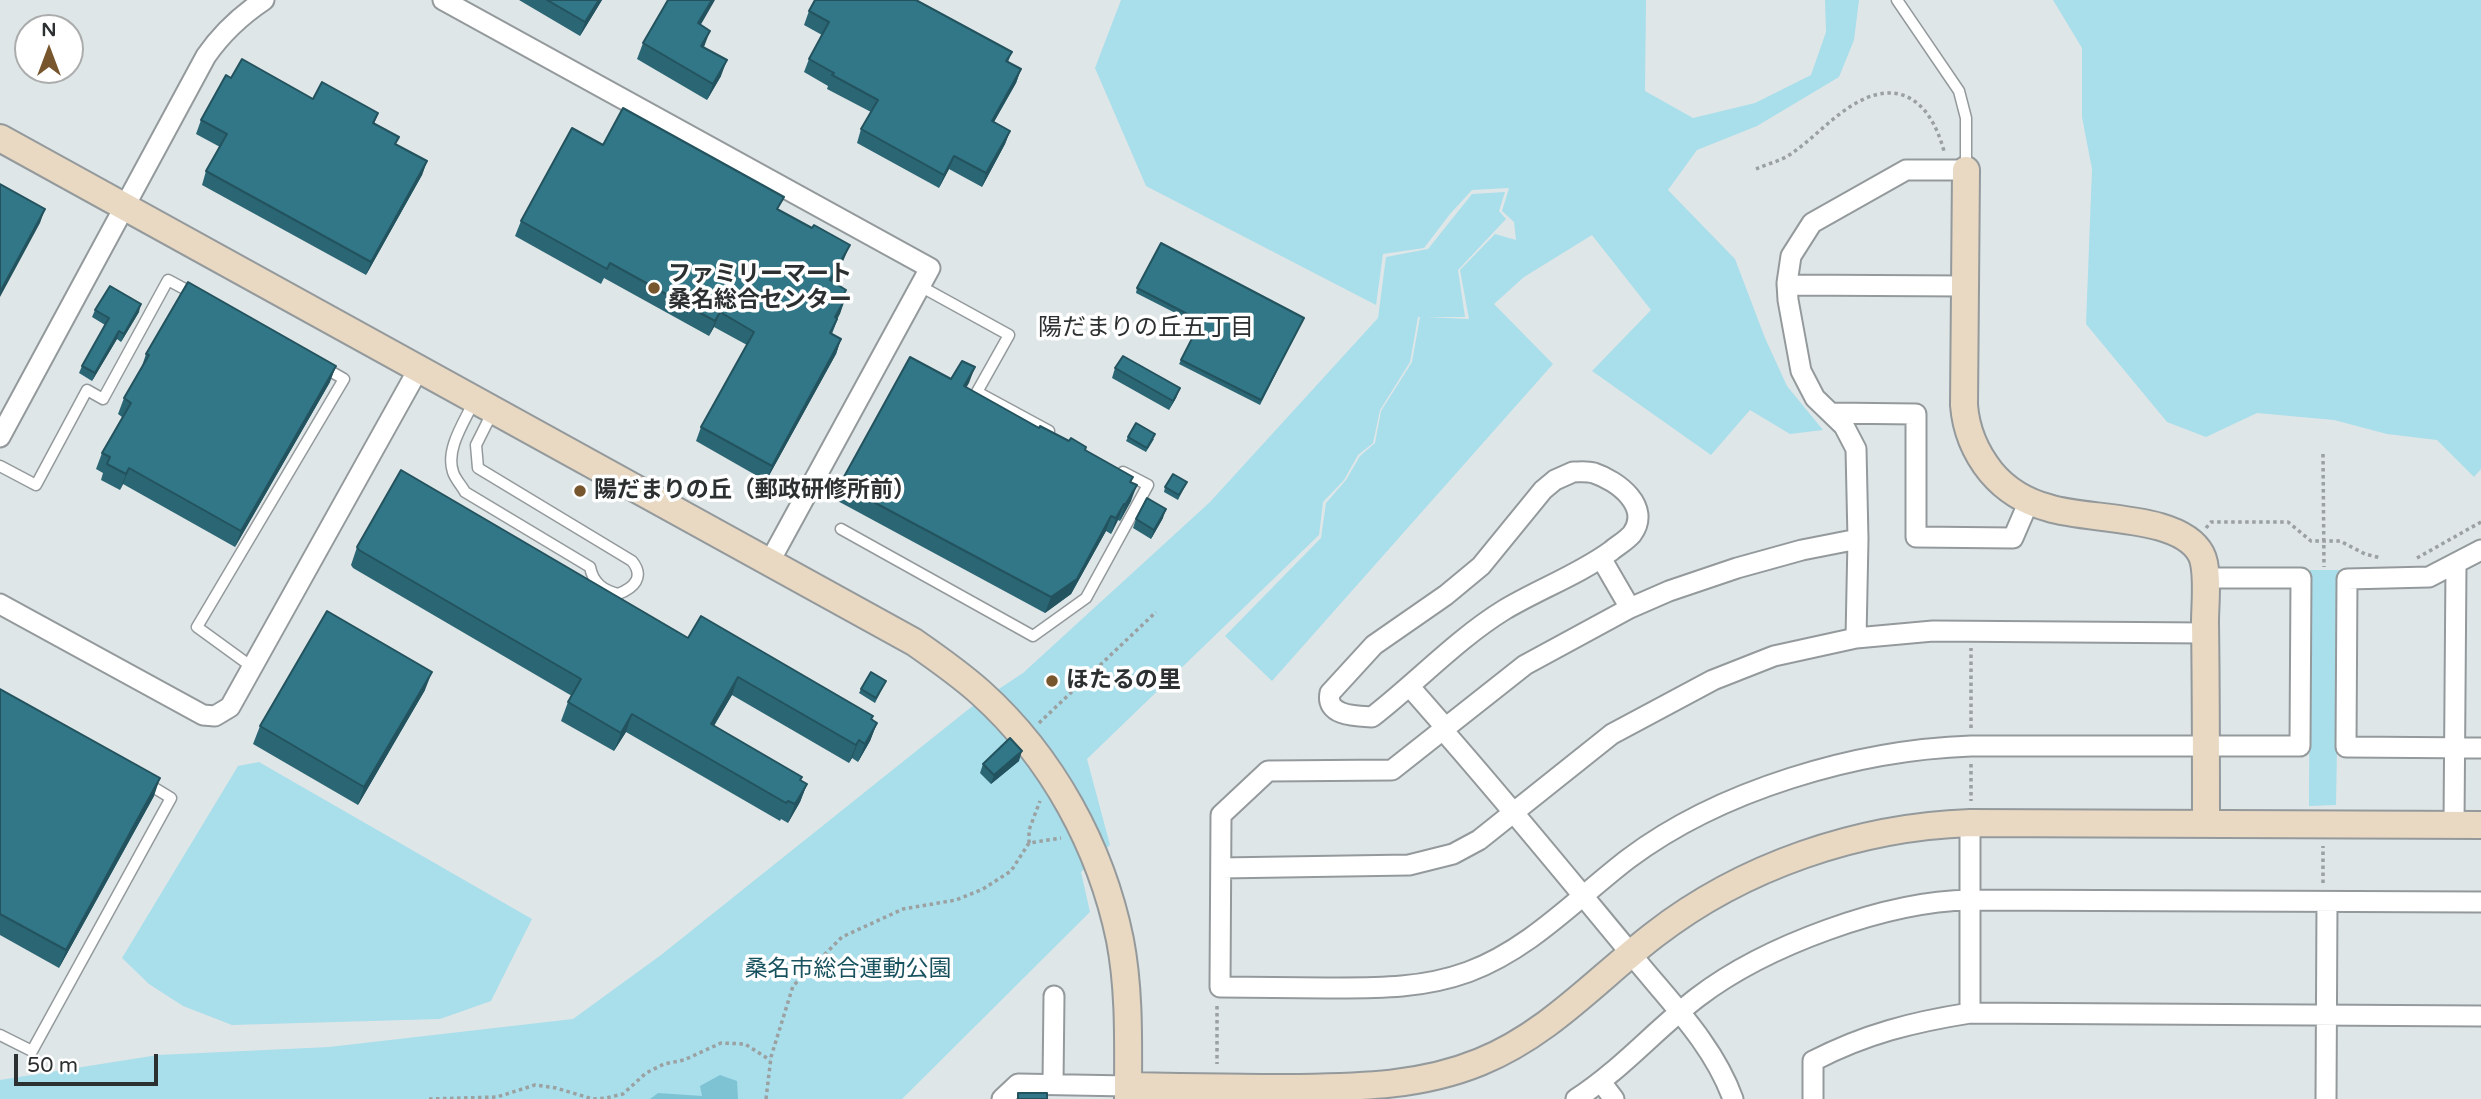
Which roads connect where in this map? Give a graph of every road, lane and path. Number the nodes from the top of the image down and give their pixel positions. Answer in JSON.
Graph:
{"nodes":[{"id":1,"x":264,"y":0,"type":"edge"},
{"id":2,"x":443,"y":0,"type":"edge"},
{"id":3,"x":1897,"y":0,"type":"edge"},
{"id":4,"x":0,"y":138,"type":"edge"},
{"id":5,"x":1756,"y":169,"type":"dead end"},
{"id":6,"x":1957,"y":170,"type":"junction"},
{"id":7,"x":123,"y":206,"type":"junction"},
{"id":8,"x":1787,"y":285,"type":"junction"},
{"id":9,"x":920,"y":286,"type":"junction"},
{"id":10,"x":1965,"y":286,"type":"junction"},
{"id":11,"x":203,"y":299,"type":"edge"},
{"id":12,"x":309,"y":359,"type":"edge"},
{"id":13,"x":419,"y":368,"type":"junction"},
{"id":14,"x":484,"y":404,"type":"junction"},
{"id":15,"x":1832,"y":413,"type":"junction"},
{"id":16,"x":1057,"y":436,"type":"edge"},
{"id":17,"x":0,"y":437,"type":"edge"},
{"id":18,"x":2323,"y":454,"type":"dead end"},
{"id":19,"x":0,"y":466,"type":"edge"},
{"id":20,"x":1114,"y":467,"type":"edge"},
{"id":21,"x":2029,"y":501,"type":"junction"},
{"id":22,"x":2481,"y":522,"type":"edge"},
{"id":23,"x":841,"y":529,"type":"dead end"},
{"id":24,"x":1858,"y":539,"type":"junction"},
{"id":25,"x":2325,"y":541,"type":"junction"},
{"id":26,"x":2193,"y":543,"type":"junction"},
{"id":27,"x":2481,"y":550,"type":"edge"},
{"id":28,"x":1601,"y":558,"type":"junction"},
{"id":29,"x":2392,"y":559,"type":"dead end"},
{"id":30,"x":2410,"y":559,"type":"dead end"},
{"id":31,"x":770,"y":561,"type":"junction"},
{"id":32,"x":2455,"y":565,"type":"junction"},
{"id":33,"x":2324,"y":568,"type":"dead end"},
{"id":34,"x":2205,"y":578,"type":"junction"},
{"id":35,"x":0,"y":604,"type":"edge"},
{"id":36,"x":1630,"y":608,"type":"junction"},
{"id":37,"x":1156,"y":611,"type":"dead end"},
{"id":38,"x":1971,"y":630,"type":"junction"},
{"id":39,"x":2205,"y":633,"type":"junction"},
{"id":40,"x":1856,"y":638,"type":"junction"},
{"id":41,"x":252,"y":667,"type":"junction"},
{"id":42,"x":1410,"y":687,"type":"junction"},
{"id":43,"x":1443,"y":728,"type":"junction"},
{"id":44,"x":1033,"y":729,"type":"dead end"},
{"id":45,"x":1971,"y":746,"type":"junction"},
{"id":46,"x":2206,"y":746,"type":"junction"},
{"id":47,"x":2455,"y":748,"type":"junction"},
{"id":48,"x":2481,"y":748,"type":"edge"},
{"id":49,"x":137,"y":777,"type":"edge"},
{"id":50,"x":1042,"y":794,"type":"dead end"},
{"id":51,"x":1513,"y":811,"type":"junction"},
{"id":52,"x":1970,"y":815,"type":"junction"},
{"id":53,"x":2206,"y":824,"type":"junction"},
{"id":54,"x":2455,"y":824,"type":"junction"},
{"id":55,"x":2481,"y":825,"type":"edge"},
{"id":56,"x":1065,"y":836,"type":"dead end"},
{"id":57,"x":2323,"y":836,"type":"dead end"},
{"id":58,"x":1029,"y":842,"type":"junction"},
{"id":59,"x":1221,"y":867,"type":"junction"},
{"id":60,"x":1584,"y":894,"type":"junction"},
{"id":61,"x":1970,"y":900,"type":"junction"},
{"id":62,"x":2325,"y":902,"type":"junction"},
{"id":63,"x":2481,"y":902,"type":"edge"},
{"id":64,"x":1631,"y":954,"type":"junction"},
{"id":65,"x":1220,"y":987,"type":"junction"},
{"id":66,"x":1054,"y":996,"type":"dead end"},
{"id":67,"x":1680,"y":1013,"type":"junction"},
{"id":68,"x":1970,"y":1013,"type":"junction"},
{"id":69,"x":2326,"y":1015,"type":"junction"},
{"id":70,"x":2481,"y":1016,"type":"edge"},
{"id":71,"x":0,"y":1035,"type":"edge"},
{"id":72,"x":770,"y":1060,"type":"junction"},
{"id":73,"x":1217,"y":1067,"type":"dead end"},
{"id":74,"x":1601,"y":1082,"type":"junction"},
{"id":75,"x":1053,"y":1083,"type":"junction"},
{"id":76,"x":1128,"y":1092,"type":"edge"},
{"id":77,"x":429,"y":1099,"type":"edge"},
{"id":78,"x":478,"y":1099,"type":"edge"},
{"id":79,"x":606,"y":1099,"type":"edge"},
{"id":80,"x":766,"y":1099,"type":"edge"},
{"id":81,"x":1003,"y":1099,"type":"edge"},
{"id":82,"x":1576,"y":1099,"type":"edge"},
{"id":83,"x":1614,"y":1099,"type":"edge"},
{"id":84,"x":1732,"y":1099,"type":"edge"},
{"id":85,"x":1813,"y":1099,"type":"edge"},
{"id":86,"x":2326,"y":1099,"type":"edge"}],
"edges":[{"from":1,"to":7,"type":"street"},
{"from":2,"to":9,"type":"street"},
{"from":3,"to":6,"type":"lane"},
{"from":4,"to":7,"type":"street"},
{"from":5,"to":6,"type":"path"},
{"from":6,"to":8,"type":"street"},
{"from":6,"to":10,"type":"street"},
{"from":7,"to":13,"type":"street"},
{"from":7,"to":17,"type":"street"},
{"from":8,"to":10,"type":"street"},
{"from":8,"to":15,"type":"street"},
{"from":9,"to":16,"type":"lane"},
{"from":9,"to":31,"type":"street"},
{"from":10,"to":21,"type":"street"},
{"from":11,"to":19,"type":"lane"},
{"from":12,"to":41,"type":"lane"},
{"from":13,"to":14,"type":"street"},
{"from":13,"to":41,"type":"street"},
{"from":14,"to":14,"type":"lane"},
{"from":14,"to":31,"type":"street"},
{"from":15,"to":21,"type":"street"},
{"from":15,"to":24,"type":"street"},
{"from":18,"to":25,"type":"path"},
{"from":20,"to":23,"type":"lane"},
{"from":21,"to":26,"type":"street"},
{"from":22,"to":30,"type":"path"},
{"from":24,"to":36,"type":"street"},
{"from":24,"to":40,"type":"street"},
{"from":25,"to":26,"type":"path"},
{"from":25,"to":29,"type":"path"},
{"from":25,"to":33,"type":"path"},
{"from":26,"to":34,"type":"street"},
{"from":27,"to":32,"type":"street"},
{"from":28,"to":36,"type":"street"},
{"from":28,"to":42,"type":"street"},
{"from":28,"to":42,"type":"street"},
{"from":31,"to":76,"type":"street"},
{"from":32,"to":47,"type":"street"},
{"from":32,"to":47,"type":"street"},
{"from":34,"to":39,"type":"street"},
{"from":34,"to":46,"type":"street"},
{"from":35,"to":41,"type":"street"},
{"from":36,"to":43,"type":"street"},
{"from":37,"to":44,"type":"path"},
{"from":38,"to":39,"type":"street"},
{"from":38,"to":40,"type":"street"},
{"from":38,"to":45,"type":"path"},
{"from":39,"to":46,"type":"street"},
{"from":40,"to":51,"type":"street"},
{"from":42,"to":43,"type":"street"},
{"from":43,"to":51,"type":"street"},
{"from":43,"to":59,"type":"street"},
{"from":45,"to":46,"type":"street"},
{"from":45,"to":52,"type":"path"},
{"from":45,"to":60,"type":"street"},
{"from":46,"to":53,"type":"street"},
{"from":47,"to":48,"type":"street"},
{"from":47,"to":54,"type":"street"},
{"from":49,"to":71,"type":"lane"},
{"from":50,"to":58,"type":"path"},
{"from":51,"to":59,"type":"street"},
{"from":51,"to":60,"type":"street"},
{"from":52,"to":53,"type":"street"},
{"from":52,"to":61,"type":"street"},
{"from":52,"to":64,"type":"street"},
{"from":53,"to":54,"type":"street"},
{"from":54,"to":55,"type":"street"},
{"from":56,"to":58,"type":"path"},
{"from":57,"to":62,"type":"path"},
{"from":58,"to":72,"type":"path"},
{"from":59,"to":65,"type":"street"},
{"from":60,"to":64,"type":"street"},
{"from":60,"to":65,"type":"street"},
{"from":61,"to":62,"type":"street"},
{"from":61,"to":67,"type":"street"},
{"from":61,"to":68,"type":"street"},
{"from":62,"to":63,"type":"street"},
{"from":62,"to":69,"type":"street"},
{"from":64,"to":67,"type":"street"},
{"from":64,"to":76,"type":"street"},
{"from":65,"to":73,"type":"path"},
{"from":66,"to":75,"type":"street"},
{"from":67,"to":74,"type":"street"},
{"from":67,"to":84,"type":"street"},
{"from":68,"to":69,"type":"street"},
{"from":68,"to":85,"type":"street"},
{"from":69,"to":70,"type":"street"},
{"from":69,"to":86,"type":"street"},
{"from":72,"to":79,"type":"path"},
{"from":72,"to":80,"type":"path"},
{"from":74,"to":82,"type":"street"},
{"from":74,"to":83,"type":"street"},
{"from":75,"to":76,"type":"street"},
{"from":75,"to":81,"type":"street"},
{"from":77,"to":78,"type":"path"},
{"from":78,"to":79,"type":"path"}]}
